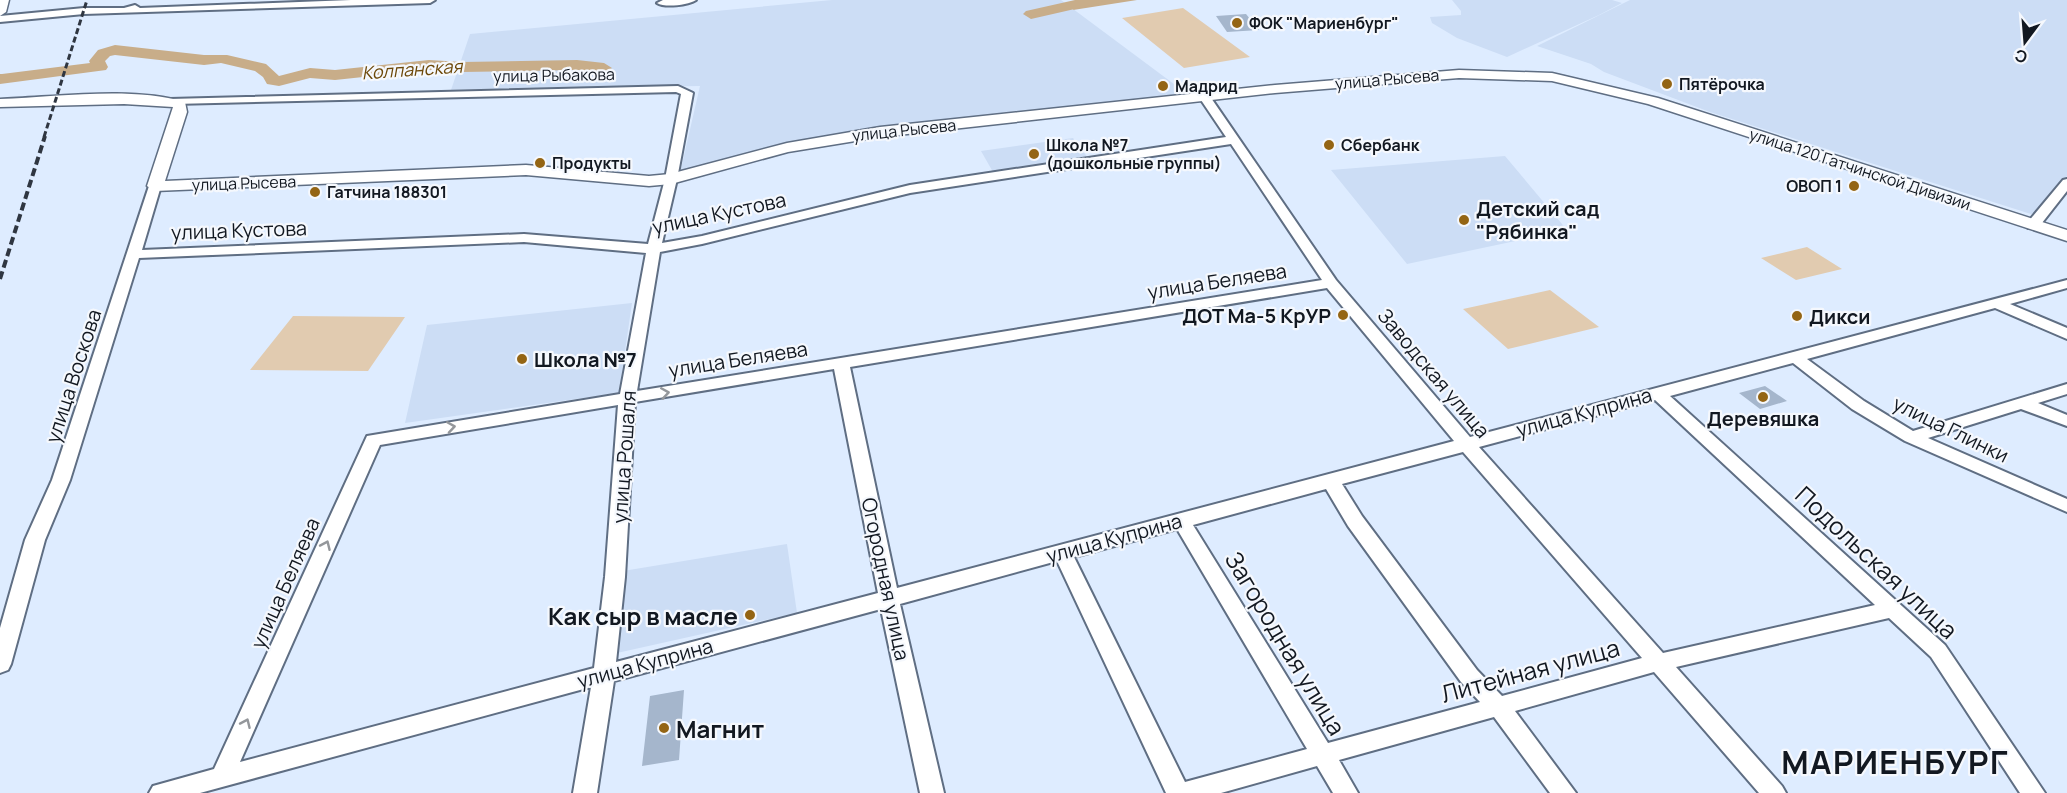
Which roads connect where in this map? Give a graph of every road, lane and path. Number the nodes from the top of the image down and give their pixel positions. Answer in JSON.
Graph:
{"nodes":[{"id":1,"x":3,"y":0,"type":"edge"},
{"id":2,"x":161,"y":0,"type":"edge"},
{"id":3,"x":430,"y":0,"type":"edge"},
{"id":4,"x":691,"y":0,"type":"edge"},
{"id":5,"x":392,"y":1,"type":"edge"},
{"id":6,"x":662,"y":3,"type":"dead end"},
{"id":7,"x":125,"y":11,"type":"junction"},
{"id":8,"x":0,"y":12,"type":"edge"},
{"id":9,"x":0,"y":19,"type":"edge"},
{"id":10,"x":683,"y":90,"type":"joint"},
{"id":11,"x":1205,"y":97,"type":"junction"},
{"id":12,"x":1653,"y":101,"type":"joint"},
{"id":13,"x":182,"y":102,"type":"junction"},
{"id":14,"x":0,"y":103,"type":"edge"},
{"id":15,"x":1233,"y":140,"type":"junction"},
{"id":16,"x":672,"y":179,"type":"junction"},
{"id":17,"x":2067,"y":183,"type":"edge"},
{"id":18,"x":155,"y":186,"type":"junction"},
{"id":19,"x":2033,"y":225,"type":"junction"},
{"id":20,"x":2067,"y":236,"type":"edge"},
{"id":21,"x":654,"y":249,"type":"junction"},
{"id":22,"x":135,"y":254,"type":"junction"},
{"id":23,"x":1331,"y":283,"type":"junction"},
{"id":24,"x":2067,"y":284,"type":"edge"},
{"id":25,"x":1996,"y":303,"type":"junction"},
{"id":26,"x":2067,"y":334,"type":"edge"},
{"id":27,"x":1794,"y":356,"type":"junction"},
{"id":28,"x":841,"y":364,"type":"junction"},
{"id":29,"x":2067,"y":389,"type":"edge"},
{"id":30,"x":1657,"y":393,"type":"junction"},
{"id":31,"x":627,"y":399,"type":"junction"},
{"id":32,"x":2022,"y":403,"type":"junction"},
{"id":33,"x":2067,"y":421,"type":"edge"},
{"id":34,"x":1911,"y":437,"type":"junction"},
{"id":35,"x":1466,"y":444,"type":"junction"},
{"id":36,"x":1330,"y":480,"type":"junction"},
{"id":37,"x":2067,"y":506,"type":"edge"},
{"id":38,"x":1182,"y":520,"type":"junction"},
{"id":39,"x":1062,"y":552,"type":"junction"},
{"id":40,"x":889,"y":598,"type":"junction"},
{"id":41,"x":1894,"y":609,"type":"junction"},
{"id":42,"x":1659,"y":662,"type":"junction"},
{"id":43,"x":0,"y":664,"type":"edge"},
{"id":44,"x":604,"y":674,"type":"junction"},
{"id":45,"x":1499,"y":707,"type":"junction"},
{"id":46,"x":1323,"y":753,"type":"junction"},
{"id":47,"x":222,"y":776,"type":"junction"},
{"id":48,"x":161,"y":793,"type":"edge"},
{"id":49,"x":585,"y":793,"type":"edge"},
{"id":50,"x":932,"y":793,"type":"edge"},
{"id":51,"x":1178,"y":793,"type":"edge"},
{"id":52,"x":1183,"y":793,"type":"edge"},
{"id":53,"x":1346,"y":793,"type":"edge"},
{"id":54,"x":1564,"y":793,"type":"edge"},
{"id":55,"x":1774,"y":793,"type":"edge"},
{"id":56,"x":2033,"y":793,"type":"edge"}],
"edges":[{"from":1,"to":8,"type":"main road"},
{"from":2,"to":7,"type":"street"},
{"from":3,"to":5,"type":"street"},
{"from":4,"to":6,"type":"street"},
{"from":5,"to":7,"type":"street"},
{"from":7,"to":9,"type":"street"},
{"from":10,"to":13,"type":"street","name":"улица Рыбакова"},
{"from":10,"to":16,"type":"street","name":"улица Рошаля"},
{"from":11,"to":12,"type":"main road","name":"улица Рысева"},
{"from":11,"to":15,"type":"street","name":"Заводская улица"},
{"from":11,"to":16,"type":"main road","name":"улица Рысева"},
{"from":12,"to":19,"type":"main road","name":"улица 120 Гатчинской Дивизии"},
{"from":13,"to":14,"type":"main road"},
{"from":13,"to":18,"type":"main road","name":"улица Воскова"},
{"from":15,"to":21,"type":"street","name":"улица Кустова"},
{"from":15,"to":23,"type":"street","name":"Заводская улица"},
{"from":16,"to":18,"type":"main road","name":"улица Рысева"},
{"from":16,"to":21,"type":"street","name":"улица Рошаля"},
{"from":17,"to":19,"type":"street"},
{"from":18,"to":22,"type":"street","name":"улица Воскова"},
{"from":19,"to":20,"type":"main road","name":"улица 120 Гатчинской Дивизии"},
{"from":21,"to":22,"type":"street","name":"улица Кустова"},
{"from":21,"to":31,"type":"street","name":"улица Рошаля"},
{"from":22,"to":43,"type":"street","name":"улица Воскова"},
{"from":23,"to":28,"type":"street","name":"улица Беляева"},
{"from":23,"to":35,"type":"street","name":"Заводская улица"},
{"from":24,"to":25,"type":"street","name":"улица Куприна"},
{"from":25,"to":26,"type":"street"},
{"from":25,"to":27,"type":"street","name":"улица Куприна"},
{"from":27,"to":30,"type":"street","name":"улица Куприна"},
{"from":27,"to":34,"type":"street","name":"улица Глинки"},
{"from":31,"to":28,"type":"street","name":"улица Беляева","one_way":true},
{"from":28,"to":40,"type":"street","name":"Огородная улица"},
{"from":29,"to":32,"type":"street"},
{"from":30,"to":35,"type":"street","name":"улица Куприна"},
{"from":30,"to":41,"type":"street","name":"Подольская улица"},
{"from":31,"to":44,"type":"street","name":"улица Рошаля"},
{"from":47,"to":31,"type":"street","name":"улица Беляева","one_way":true},
{"from":32,"to":33,"type":"street"},
{"from":32,"to":34,"type":"street"},
{"from":34,"to":37,"type":"street","name":"улица Глинки"},
{"from":35,"to":36,"type":"street","name":"улица Куприна"},
{"from":35,"to":42,"type":"street","name":"Заводская улица"},
{"from":36,"to":38,"type":"street","name":"улица Куприна"},
{"from":36,"to":45,"type":"street"},
{"from":38,"to":39,"type":"street","name":"улица Куприна"},
{"from":38,"to":46,"type":"street","name":"Загородная улица"},
{"from":39,"to":40,"type":"street","name":"улица Куприна"},
{"from":39,"to":51,"type":"street"},
{"from":40,"to":44,"type":"street","name":"улица Куприна"},
{"from":40,"to":50,"type":"street","name":"Огородная улица"},
{"from":41,"to":42,"type":"street","name":"Литейная улица"},
{"from":41,"to":56,"type":"street","name":"Подольская улица"},
{"from":42,"to":45,"type":"street","name":"Литейная улица"},
{"from":42,"to":55,"type":"street","name":"Заводская улица"},
{"from":44,"to":47,"type":"street","name":"улица Куприна"},
{"from":44,"to":49,"type":"street","name":"улица Рошаля"},
{"from":45,"to":46,"type":"street","name":"Литейная улица"},
{"from":45,"to":54,"type":"street"},
{"from":46,"to":52,"type":"street","name":"Литейная улица"},
{"from":46,"to":53,"type":"street","name":"Загородная улица"},
{"from":47,"to":48,"type":"street","name":"улица Куприна"}]}
